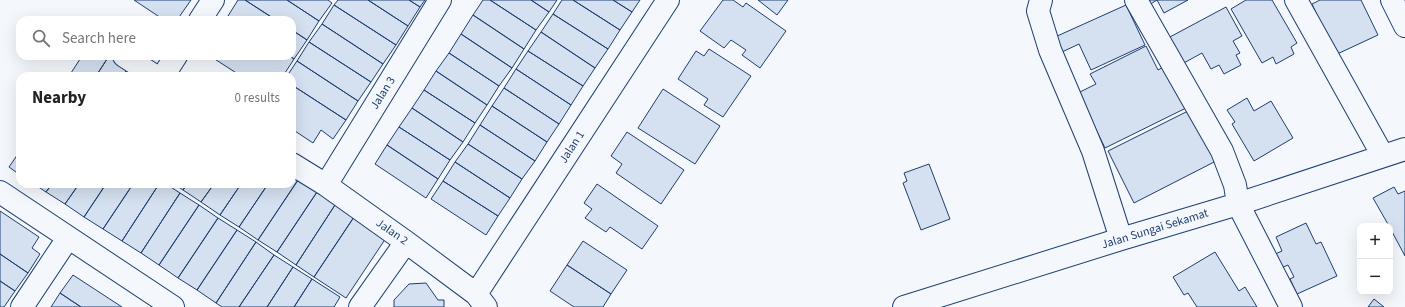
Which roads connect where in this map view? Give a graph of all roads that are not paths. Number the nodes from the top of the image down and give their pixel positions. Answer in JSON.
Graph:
{"nodes":[{"id":1,"x":212,"y":0,"type":"edge"},
{"id":2,"x":440,"y":0,"type":"edge"},
{"id":3,"x":668,"y":0,"type":"edge"},
{"id":4,"x":1041,"y":0,"type":"edge"},
{"id":5,"x":1136,"y":0,"type":"edge"},
{"id":6,"x":1296,"y":0,"type":"edge"},
{"id":7,"x":1392,"y":0,"type":"edge"},
{"id":8,"x":202,"y":16,"type":"edge"},
{"id":9,"x":1405,"y":26,"type":"edge"},
{"id":10,"x":130,"y":60,"type":"edge"},
{"id":11,"x":173,"y":60,"type":"edge"},
{"id":12,"x":149,"y":72,"type":"edge"},
{"id":13,"x":166,"y":72,"type":"edge"},
{"id":14,"x":1405,"y":150,"type":"edge"},
{"id":15,"x":1382,"y":156,"type":"junction"},
{"id":16,"x":296,"y":166,"type":"edge"},
{"id":17,"x":326,"y":185,"type":"junction"},
{"id":18,"x":0,"y":192,"type":"edge"},
{"id":19,"x":1238,"y":204,"type":"junction"},
{"id":20,"x":68,"y":238,"type":"junction"},
{"id":21,"x":1121,"y":239,"type":"junction"},
{"id":22,"x":406,"y":242,"type":"junction"},
{"id":23,"x":481,"y":301,"type":"edge"},
{"id":24,"x":22,"y":307,"type":"edge"},
{"id":25,"x":173,"y":307,"type":"edge"},
{"id":26,"x":360,"y":307,"type":"edge"},
{"id":27,"x":904,"y":307,"type":"edge"},
{"id":28,"x":1290,"y":307,"type":"edge"}],
"edges":[{"from":1,"to":8,"type":"street"},
{"from":2,"to":17,"type":"street","name":"Jalan 3"},
{"from":3,"to":23,"type":"street","name":"Jalan 1"},
{"from":4,"to":21,"type":"street"},
{"from":5,"to":19,"type":"street"},
{"from":6,"to":15,"type":"street"},
{"from":7,"to":9,"type":"street"},
{"from":10,"to":12,"type":"street"},
{"from":11,"to":13,"type":"street"},
{"from":14,"to":15,"type":"street","name":"Jalan Sungai Sekamat"},
{"from":15,"to":19,"type":"street","name":"Jalan Sungai Sekamat"},
{"from":16,"to":17,"type":"street","name":"Jalan 2"},
{"from":17,"to":22,"type":"street","name":"Jalan 2"},
{"from":18,"to":20,"type":"street"},
{"from":19,"to":21,"type":"street","name":"Jalan Sungai Sekamat"},
{"from":19,"to":28,"type":"street"},
{"from":20,"to":24,"type":"street"},
{"from":20,"to":25,"type":"street"},
{"from":21,"to":27,"type":"street","name":"Jalan Sungai Sekamat"},
{"from":22,"to":23,"type":"street","name":"Jalan 2"},
{"from":22,"to":26,"type":"street"}]}
